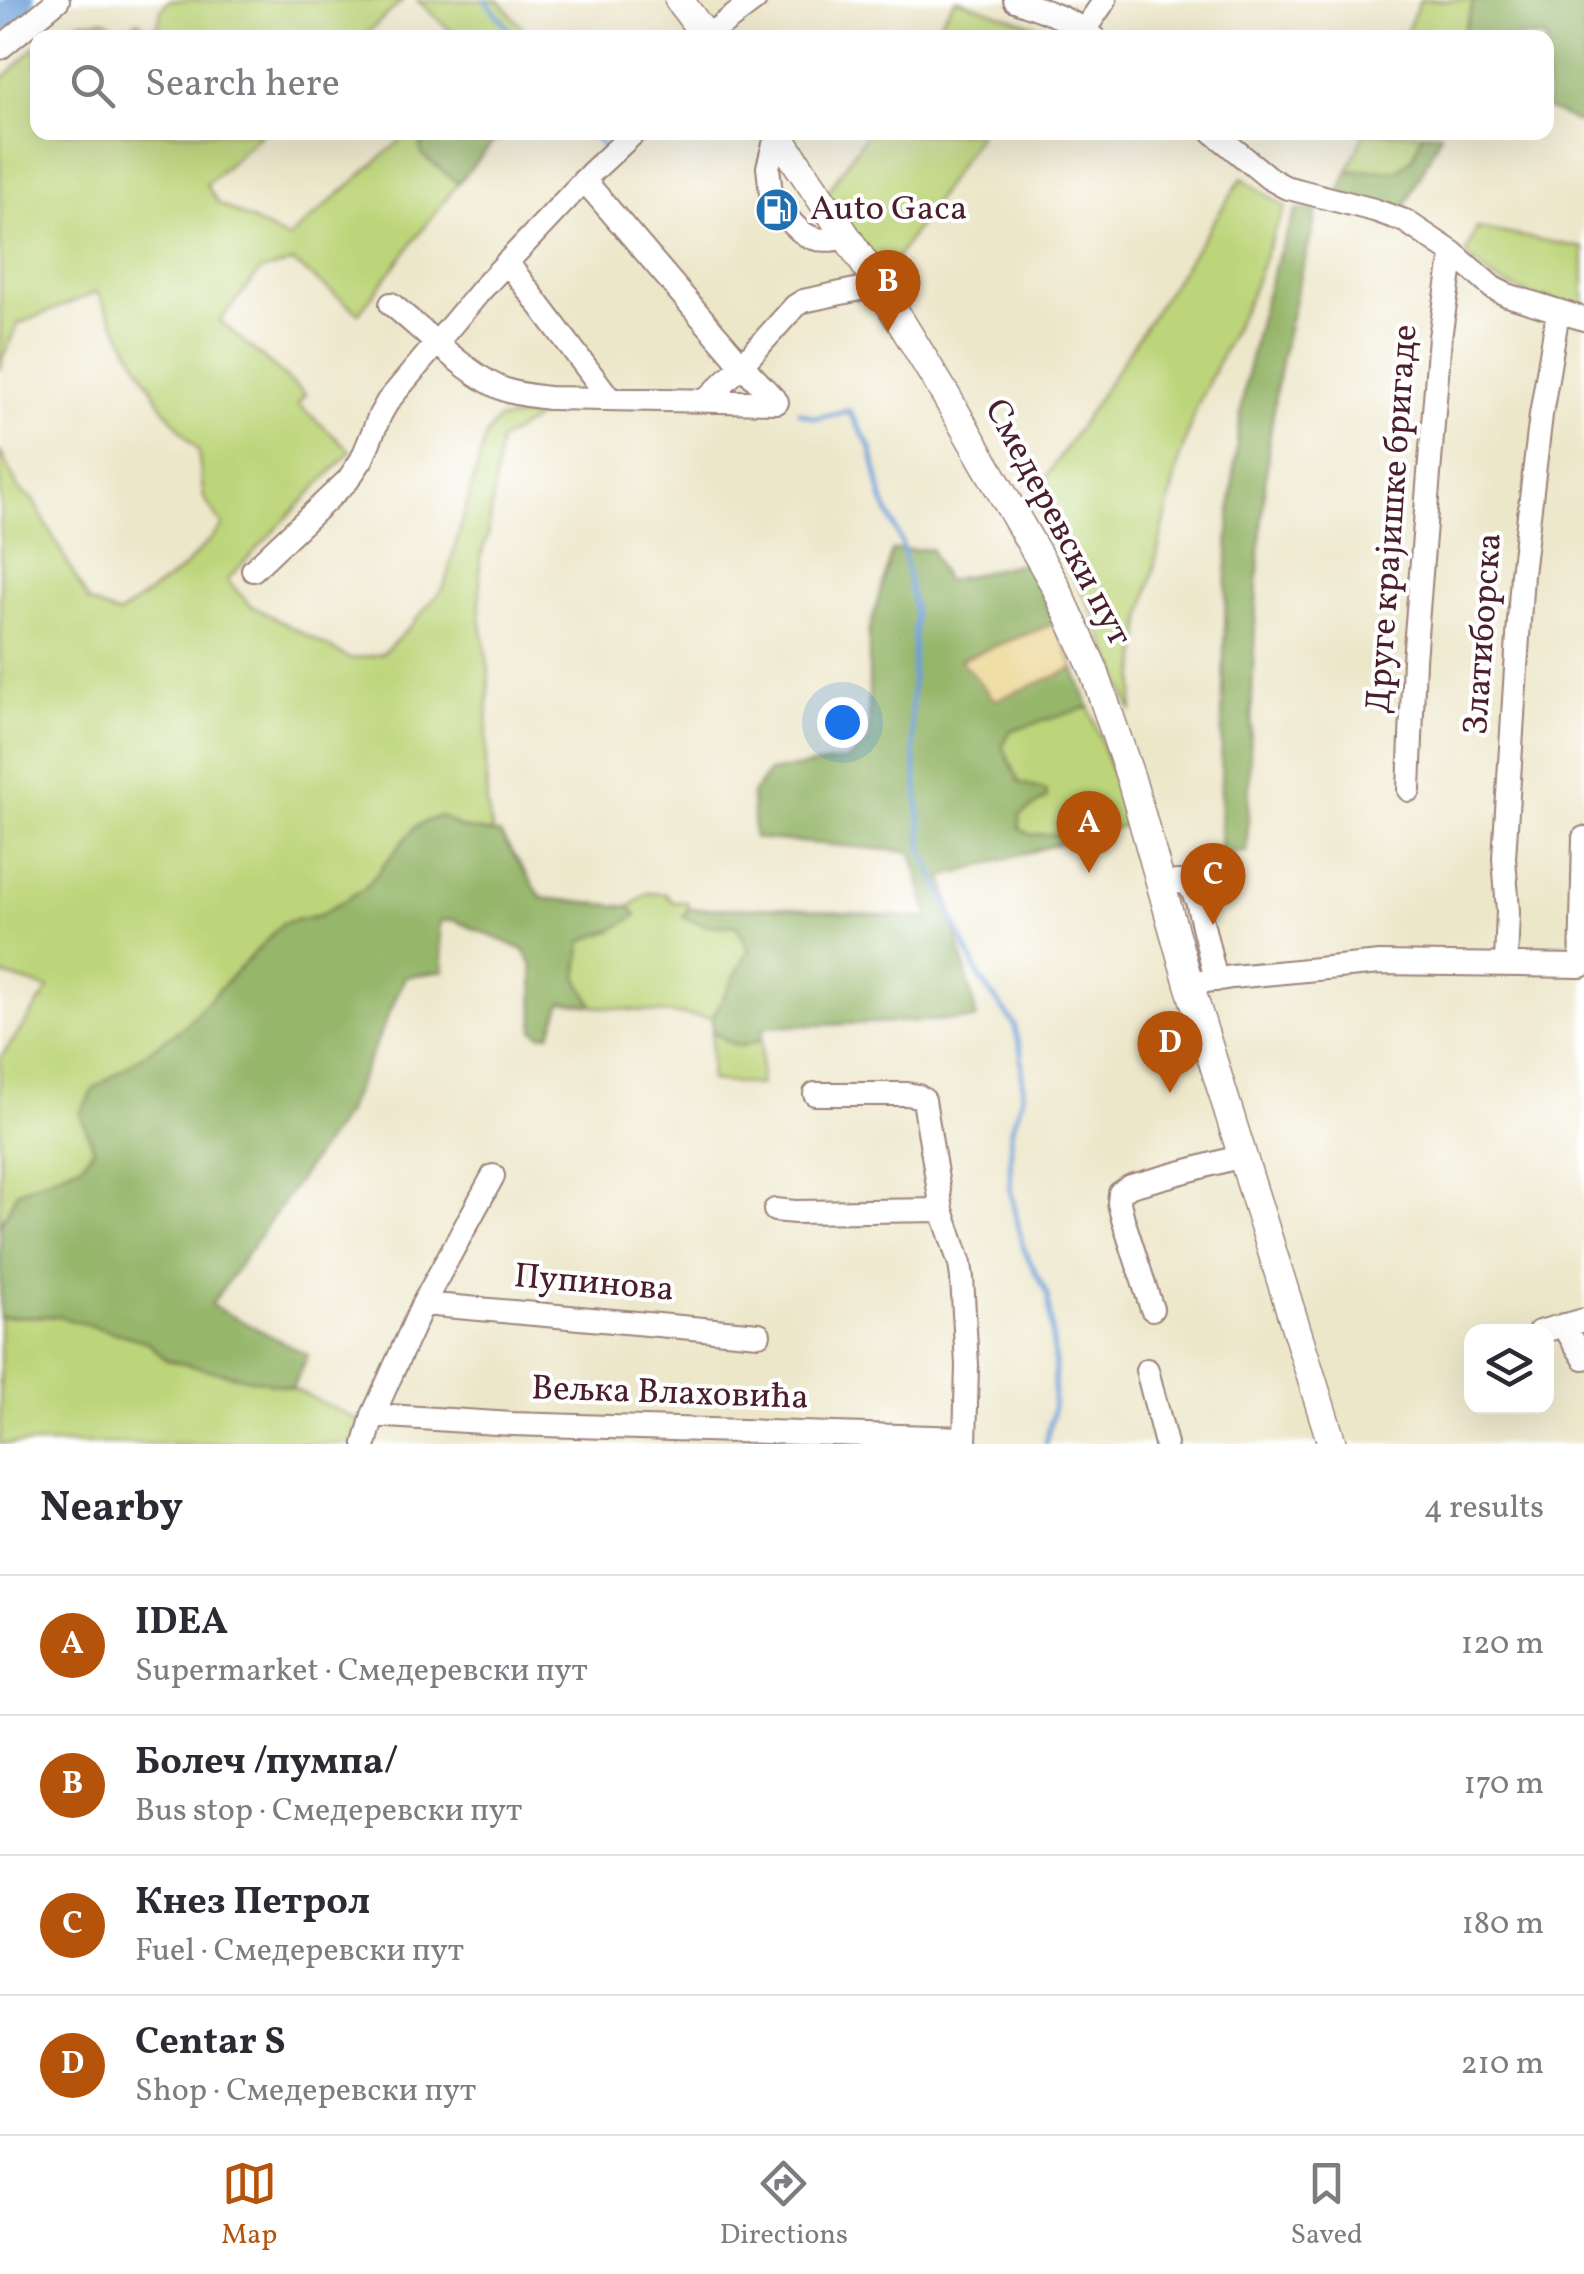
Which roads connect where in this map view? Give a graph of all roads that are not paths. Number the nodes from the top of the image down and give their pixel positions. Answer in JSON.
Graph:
{"nodes":[{"id":1,"x":58,"y":0,"type":"edge"},
{"id":2,"x":680,"y":0,"type":"edge"},
{"id":3,"x":755,"y":0,"type":"edge"},
{"id":4,"x":1015,"y":0,"type":"edge"},
{"id":5,"x":1105,"y":0,"type":"edge"},
{"id":6,"x":715,"y":24,"type":"edge"},
{"id":7,"x":1081,"y":30,"type":"edge"},
{"id":8,"x":1092,"y":30,"type":"edge"},
{"id":9,"x":0,"y":48,"type":"edge"},
{"id":10,"x":626,"y":140,"type":"edge"},
{"id":11,"x":774,"y":140,"type":"edge"},
{"id":12,"x":781,"y":140,"type":"edge"},
{"id":13,"x":1223,"y":140,"type":"edge"},
{"id":14,"x":584,"y":180,"type":"junction"},
{"id":15,"x":771,"y":194,"type":"dead end"},
{"id":16,"x":787,"y":217,"type":"dead end"},
{"id":17,"x":847,"y":237,"type":"junction"},
{"id":18,"x":1453,"y":253,"type":"junction"},
{"id":19,"x":507,"y":262,"type":"junction"},
{"id":20,"x":879,"y":285,"type":"junction"},
{"id":21,"x":391,"y":304,"type":"dead end"},
{"id":22,"x":1558,"y":312,"type":"junction"},
{"id":23,"x":1584,"y":319,"type":"edge"},
{"id":24,"x":437,"y":342,"type":"junction"},
{"id":25,"x":742,"y":365,"type":"junction"},
{"id":26,"x":610,"y":398,"type":"junction"},
{"id":27,"x":706,"y":400,"type":"junction"},
{"id":28,"x":253,"y":570,"type":"dead end"},
{"id":29,"x":1409,"y":790,"type":"dead end"},
{"id":30,"x":1584,"y":838,"type":"edge"},
{"id":31,"x":1506,"y":963,"type":"junction"},
{"id":32,"x":1202,"y":982,"type":"junction"},
{"id":33,"x":814,"y":1094,"type":"dead end"},
{"id":34,"x":1242,"y":1156,"type":"junction"},
{"id":35,"x":493,"y":1176,"type":"dead end"},
{"id":36,"x":775,"y":1210,"type":"dead end"},
{"id":37,"x":942,"y":1210,"type":"junction"},
{"id":38,"x":422,"y":1304,"type":"junction"},
{"id":39,"x":1152,"y":1309,"type":"dead end"},
{"id":40,"x":1574,"y":1322,"type":"edge"},
{"id":41,"x":758,"y":1334,"type":"dead end"},
{"id":42,"x":1584,"y":1358,"type":"edge"},
{"id":43,"x":1147,"y":1370,"type":"dead end"},
{"id":44,"x":373,"y":1415,"type":"junction"},
{"id":45,"x":508,"y":1434,"type":"edge"},
{"id":46,"x":965,"y":1441,"type":"edge"},
{"id":47,"x":365,"y":1444,"type":"edge"},
{"id":48,"x":1166,"y":1444,"type":"edge"},
{"id":49,"x":1332,"y":1444,"type":"edge"}],
"edges":[{"from":1,"to":9,"type":"street"},
{"from":2,"to":6,"type":"main road"},
{"from":3,"to":6,"type":"street"},
{"from":4,"to":7,"type":"street"},
{"from":5,"to":8,"type":"street"},
{"from":10,"to":14,"type":"street"},
{"from":11,"to":15,"type":"street"},
{"from":12,"to":17,"type":"main road","name":"Смедеревски пут"},
{"from":13,"to":18,"type":"street"},
{"from":14,"to":19,"type":"street"},
{"from":14,"to":25,"type":"street"},
{"from":16,"to":17,"type":"street"},
{"from":17,"to":20,"type":"main road","name":"Смедеревски пут"},
{"from":18,"to":22,"type":"street"},
{"from":18,"to":29,"type":"street","name":"Друге крајишке бригаде"},
{"from":19,"to":24,"type":"street"},
{"from":19,"to":26,"type":"street"},
{"from":20,"to":25,"type":"street"},
{"from":20,"to":32,"type":"main road","name":"Смедеревски пут"},
{"from":21,"to":24,"type":"street"},
{"from":22,"to":23,"type":"street"},
{"from":22,"to":31,"type":"street","name":"Златиборска"},
{"from":24,"to":26,"type":"street"},
{"from":24,"to":28,"type":"street"},
{"from":25,"to":27,"type":"street"},
{"from":25,"to":27,"type":"street"},
{"from":26,"to":27,"type":"street"},
{"from":30,"to":31,"type":"street"},
{"from":31,"to":32,"type":"street"},
{"from":32,"to":34,"type":"main road","name":"Смедеревски пут"},
{"from":33,"to":37,"type":"street"},
{"from":34,"to":39,"type":"street"},
{"from":34,"to":49,"type":"main road","name":"Смедеревски пут"},
{"from":35,"to":38,"type":"street"},
{"from":36,"to":37,"type":"street"},
{"from":37,"to":46,"type":"street"},
{"from":38,"to":41,"type":"street","name":"Пупинова"},
{"from":38,"to":44,"type":"street"},
{"from":40,"to":42,"type":"street"},
{"from":43,"to":48,"type":"street"},
{"from":44,"to":45,"type":"street","name":"Вељка Влаховића"},
{"from":44,"to":47,"type":"street"},
{"from":45,"to":46,"type":"street","name":"Вељка Влаховића"}]}
